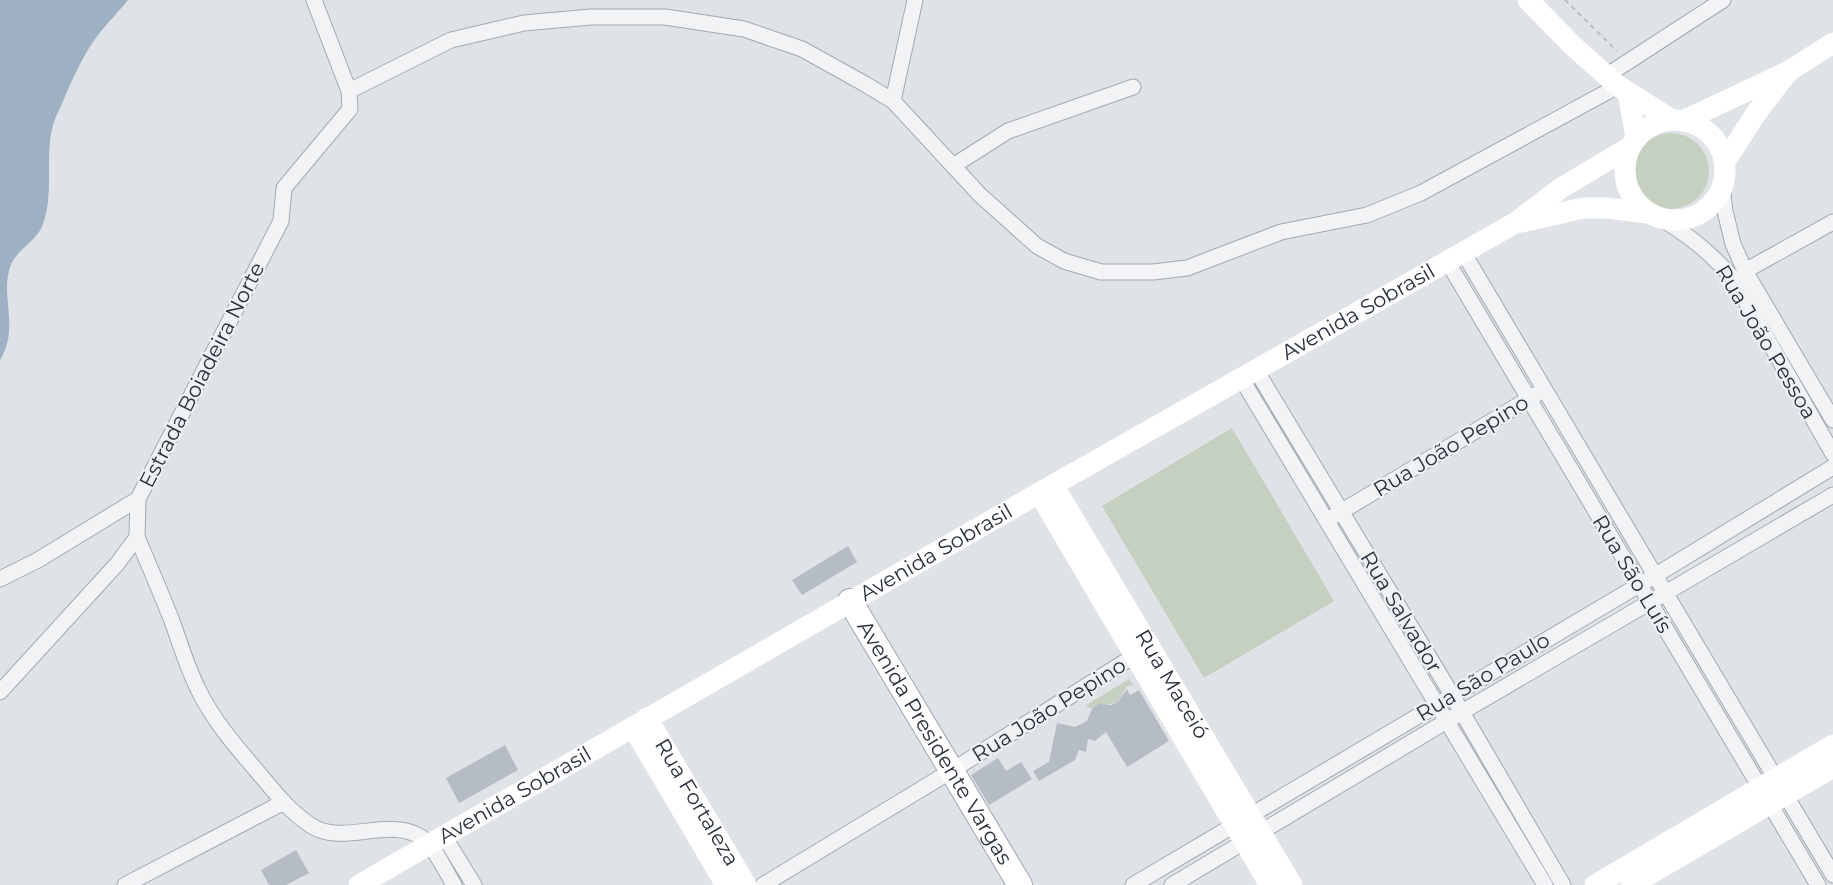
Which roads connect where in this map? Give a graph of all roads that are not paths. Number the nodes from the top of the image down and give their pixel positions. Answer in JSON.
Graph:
{"nodes":[{"id":1,"x":314,"y":0,"type":"edge"},
{"id":2,"x":915,"y":0,"type":"edge"},
{"id":3,"x":1528,"y":0,"type":"edge"},
{"id":4,"x":1723,"y":0,"type":"edge"},
{"id":5,"x":1833,"y":43,"type":"edge"},
{"id":6,"x":1789,"y":70,"type":"junction"},
{"id":7,"x":1617,"y":85,"type":"junction"},
{"id":8,"x":1133,"y":87,"type":"dead end"},
{"id":9,"x":350,"y":96,"type":"junction"},
{"id":10,"x":893,"y":101,"type":"junction"},
{"id":11,"x":1677,"y":120,"type":"junction"},
{"id":12,"x":1633,"y":143,"type":"junction"},
{"id":13,"x":1724,"y":163,"type":"junction"},
{"id":14,"x":953,"y":166,"type":"junction"},
{"id":15,"x":1722,"y":187,"type":"junction"},
{"id":16,"x":1654,"y":215,"type":"junction"},
{"id":17,"x":1833,"y":222,"type":"edge"},
{"id":18,"x":1515,"y":223,"type":"junction"},
{"id":19,"x":1455,"y":257,"type":"junction"},
{"id":20,"x":1745,"y":271,"type":"junction"},
{"id":21,"x":1780,"y":346,"type":"junction"},
{"id":22,"x":1249,"y":374,"type":"junction"},
{"id":23,"x":1545,"y":389,"type":"junction"},
{"id":24,"x":1528,"y":399,"type":"junction"},
{"id":25,"x":1833,"y":420,"type":"edge"},
{"id":26,"x":1833,"y":454,"type":"edge"},
{"id":27,"x":1833,"y":467,"type":"edge"},
{"id":28,"x":1046,"y":489,"type":"junction"},
{"id":29,"x":1833,"y":495,"type":"edge"},
{"id":30,"x":138,"y":499,"type":"junction"},
{"id":31,"x":1615,"y":507,"type":"junction"},
{"id":32,"x":1341,"y":512,"type":"junction"},
{"id":33,"x":1598,"y":518,"type":"junction"},
{"id":34,"x":1326,"y":521,"type":"junction"},
{"id":35,"x":137,"y":537,"type":"junction"},
{"id":36,"x":1656,"y":575,"type":"junction"},
{"id":37,"x":0,"y":579,"type":"edge"},
{"id":38,"x":1638,"y":585,"type":"junction"},
{"id":39,"x":1667,"y":593,"type":"junction"},
{"id":40,"x":1649,"y":604,"type":"junction"},
{"id":41,"x":844,"y":605,"type":"junction"},
{"id":42,"x":1596,"y":610,"type":"junction"},
{"id":43,"x":1607,"y":628,"type":"junction"},
{"id":44,"x":1418,"y":639,"type":"junction"},
{"id":45,"x":1402,"y":649,"type":"junction"},
{"id":46,"x":1143,"y":651,"type":"junction"},
{"id":47,"x":1524,"y":652,"type":"junction"},
{"id":48,"x":1535,"y":670,"type":"junction"},
{"id":49,"x":0,"y":692,"type":"edge"},
{"id":50,"x":1452,"y":695,"type":"junction"},
{"id":51,"x":1436,"y":705,"type":"junction"},
{"id":52,"x":1734,"y":708,"type":"junction"},
{"id":53,"x":1462,"y":712,"type":"junction"},
{"id":54,"x":1719,"y":719,"type":"junction"},
{"id":55,"x":640,"y":722,"type":"junction"},
{"id":56,"x":1446,"y":722,"type":"junction"},
{"id":57,"x":1378,"y":739,"type":"junction"},
{"id":58,"x":1833,"y":745,"type":"edge"},
{"id":59,"x":1389,"y":756,"type":"junction"},
{"id":60,"x":1833,"y":767,"type":"edge"},
{"id":61,"x":945,"y":774,"type":"junction"},
{"id":62,"x":1500,"y":777,"type":"junction"},
{"id":63,"x":1302,"y":784,"type":"junction"},
{"id":64,"x":1486,"y":787,"type":"junction"},
{"id":65,"x":1773,"y":792,"type":"junction"},
{"id":66,"x":284,"y":802,"type":"junction"},
{"id":67,"x":1313,"y":802,"type":"junction"},
{"id":68,"x":1248,"y":829,"type":"junction"},
{"id":69,"x":436,"y":840,"type":"junction"},
{"id":70,"x":716,"y":851,"type":"junction"},
{"id":71,"x":1175,"y":861,"type":"junction"},
{"id":72,"x":1833,"y":875,"type":"edge"},
{"id":73,"x":1179,"y":881,"type":"edge"},
{"id":74,"x":125,"y":885,"type":"edge"},
{"id":75,"x":359,"y":885,"type":"edge"},
{"id":76,"x":454,"y":885,"type":"edge"},
{"id":77,"x":474,"y":885,"type":"edge"},
{"id":78,"x":726,"y":885,"type":"edge"},
{"id":79,"x":747,"y":885,"type":"edge"},
{"id":80,"x":763,"y":885,"type":"edge"},
{"id":81,"x":1002,"y":885,"type":"edge"},
{"id":82,"x":1020,"y":885,"type":"edge"},
{"id":83,"x":1133,"y":885,"type":"edge"},
{"id":84,"x":1270,"y":885,"type":"edge"},
{"id":85,"x":1292,"y":885,"type":"edge"},
{"id":86,"x":1545,"y":885,"type":"edge"},
{"id":87,"x":1563,"y":885,"type":"edge"},
{"id":88,"x":1595,"y":885,"type":"edge"},
{"id":89,"x":1631,"y":885,"type":"edge"},
{"id":90,"x":1818,"y":885,"type":"edge"}],
"edges":[{"from":1,"to":9,"type":"street"},
{"from":2,"to":10,"type":"street"},
{"from":3,"to":7,"type":"main road"},
{"from":4,"to":7,"type":"street"},
{"from":5,"to":6,"type":"main road"},
{"from":6,"to":11,"type":"main road"},
{"from":6,"to":13,"type":"main road"},
{"from":7,"to":11,"type":"main road"},
{"from":7,"to":12,"type":"main road"},
{"from":7,"to":14,"type":"street"},
{"from":8,"to":14,"type":"street"},
{"from":9,"to":10,"type":"street"},
{"from":9,"to":30,"type":"street","name":"Estrada Boiadeira Norte"},
{"from":10,"to":14,"type":"street"},
{"from":11,"to":12,"type":"main road"},
{"from":11,"to":13,"type":"main road"},
{"from":12,"to":16,"type":"main road"},
{"from":12,"to":18,"type":"main road","name":"Avenida Sobrasil"},
{"from":13,"to":15,"type":"main road"},
{"from":15,"to":16,"type":"main road"},
{"from":15,"to":20,"type":"street","name":"Rua João Pessoa"},
{"from":16,"to":18,"type":"main road","name":"Avenida Sobrasil"},
{"from":16,"to":21,"type":"street","name":"Rua João Pessoa"},
{"from":17,"to":20,"type":"street"},
{"from":18,"to":19,"type":"main road","name":"Avenida Sobrasil"},
{"from":19,"to":22,"type":"main road","name":"Avenida Sobrasil"},
{"from":19,"to":23,"type":"street","name":"Rua São Luís"},
{"from":19,"to":24,"type":"street","name":"Rua São Luís"},
{"from":20,"to":21,"type":"street","name":"Rua João Pessoa"},
{"from":21,"to":25,"type":"street","name":"Rua João Pessoa"},
{"from":21,"to":26,"type":"street","name":"Rua João Pessoa"},
{"from":22,"to":28,"type":"main road","name":"Avenida Sobrasil"},
{"from":22,"to":32,"type":"street","name":"Rua Salvador"},
{"from":22,"to":34,"type":"street","name":"Rua Salvador"},
{"from":23,"to":24,"type":"street","name":"Rua João Pepino"},
{"from":23,"to":31,"type":"street","name":"Rua São Luís"},
{"from":24,"to":32,"type":"street","name":"Rua João Pepino"},
{"from":24,"to":33,"type":"street","name":"Rua São Luís"},
{"from":27,"to":36,"type":"street","name":"Rua São Paulo"},
{"from":28,"to":41,"type":"main road","name":"Avenida Sobrasil"},
{"from":28,"to":46,"type":"main road","name":"Rua Maceió"},
{"from":29,"to":39,"type":"street","name":"Rua São Paulo"},
{"from":30,"to":35,"type":"street","name":"Estrada Boiadeira Norte"},
{"from":30,"to":37,"type":"street"},
{"from":31,"to":33,"type":"street"},
{"from":31,"to":36,"type":"street","name":"Rua São Luís"},
{"from":32,"to":34,"type":"street","name":"Rua João Pepino"},
{"from":32,"to":44,"type":"street","name":"Rua Salvador"},
{"from":33,"to":38,"type":"street","name":"Rua São Luís"},
{"from":34,"to":45,"type":"street","name":"Rua Salvador"},
{"from":35,"to":49,"type":"street"},
{"from":35,"to":66,"type":"street"},
{"from":36,"to":38,"type":"street","name":"Rua São Paulo"},
{"from":36,"to":39,"type":"street","name":"Rua São Luís"},
{"from":38,"to":40,"type":"street","name":"Rua São Luís"},
{"from":38,"to":42,"type":"street","name":"Rua São Paulo"},
{"from":39,"to":40,"type":"street","name":"Rua São Paulo"},
{"from":39,"to":52,"type":"street","name":"Rua São Luís"},
{"from":40,"to":43,"type":"street","name":"Rua São Paulo"},
{"from":40,"to":54,"type":"street","name":"Rua São Luís"},
{"from":41,"to":55,"type":"main road","name":"Avenida Sobrasil"},
{"from":41,"to":61,"type":"main road","name":"Avenida Presidente Vargas"},
{"from":42,"to":43,"type":"street"},
{"from":42,"to":47,"type":"street","name":"Rua São Paulo"},
{"from":43,"to":48,"type":"street","name":"Rua São Paulo"},
{"from":44,"to":45,"type":"street"},
{"from":44,"to":50,"type":"street","name":"Rua Salvador"},
{"from":45,"to":51,"type":"street","name":"Rua Salvador"},
{"from":46,"to":61,"type":"street","name":"Rua João Pepino"},
{"from":46,"to":68,"type":"main road","name":"Rua Maceió"},
{"from":47,"to":48,"type":"street"},
{"from":47,"to":50,"type":"street","name":"Rua São Paulo"},
{"from":48,"to":53,"type":"street","name":"Rua São Paulo"},
{"from":50,"to":51,"type":"street","name":"Rua São Paulo"},
{"from":50,"to":53,"type":"street","name":"Rua Salvador"},
{"from":51,"to":56,"type":"street","name":"Rua Salvador"},
{"from":51,"to":57,"type":"street","name":"Rua São Paulo"},
{"from":52,"to":54,"type":"street"},
{"from":52,"to":65,"type":"street","name":"Rua São Luís"},
{"from":53,"to":56,"type":"street","name":"Rua São Paulo"},
{"from":53,"to":62,"type":"street","name":"Rua Salvador"},
{"from":54,"to":65,"type":"street","name":"Rua São Luís"},
{"from":55,"to":69,"type":"main road","name":"Avenida Sobrasil"},
{"from":55,"to":70,"type":"main road","name":"Rua Fortaleza"},
{"from":56,"to":59,"type":"street","name":"Rua São Paulo"},
{"from":56,"to":64,"type":"street","name":"Rua Salvador"},
{"from":57,"to":59,"type":"street"},
{"from":57,"to":63,"type":"street","name":"Rua São Paulo"},
{"from":58,"to":65,"type":"main road"},
{"from":59,"to":67,"type":"street","name":"Rua São Paulo"},
{"from":60,"to":65,"type":"main road"},
{"from":61,"to":80,"type":"street","name":"Rua João Pepino"},
{"from":61,"to":81,"type":"main road","name":"Avenida Presidente Vargas"},
{"from":61,"to":82,"type":"main road","name":"Avenida Presidente Vargas"},
{"from":62,"to":64,"type":"street"},
{"from":62,"to":87,"type":"street","name":"Rua Salvador"},
{"from":63,"to":67,"type":"street"},
{"from":63,"to":68,"type":"street","name":"Rua São Paulo"},
{"from":64,"to":86,"type":"street","name":"Rua Salvador"},
{"from":65,"to":72,"type":"street","name":"Rua São Luís"},
{"from":65,"to":88,"type":"main road"},
{"from":65,"to":89,"type":"main road"},
{"from":65,"to":90,"type":"street","name":"Rua São Luís"},
{"from":66,"to":69,"type":"street"},
{"from":66,"to":74,"type":"street"},
{"from":67,"to":68,"type":"street","name":"Rua São Paulo"},
{"from":68,"to":71,"type":"street","name":"Rua São Paulo"},
{"from":68,"to":73,"type":"street","name":"Rua São Paulo"},
{"from":68,"to":84,"type":"main road","name":"Rua Maceió"},
{"from":68,"to":85,"type":"main road","name":"Rua Maceió"},
{"from":69,"to":75,"type":"main road","name":"Avenida Sobrasil"},
{"from":69,"to":76,"type":"street"},
{"from":69,"to":77,"type":"street"},
{"from":70,"to":78,"type":"main road","name":"Rua Fortaleza"},
{"from":70,"to":79,"type":"main road","name":"Rua Fortaleza"},
{"from":71,"to":73,"type":"street"},
{"from":71,"to":83,"type":"street","name":"Rua São Paulo"}]}
